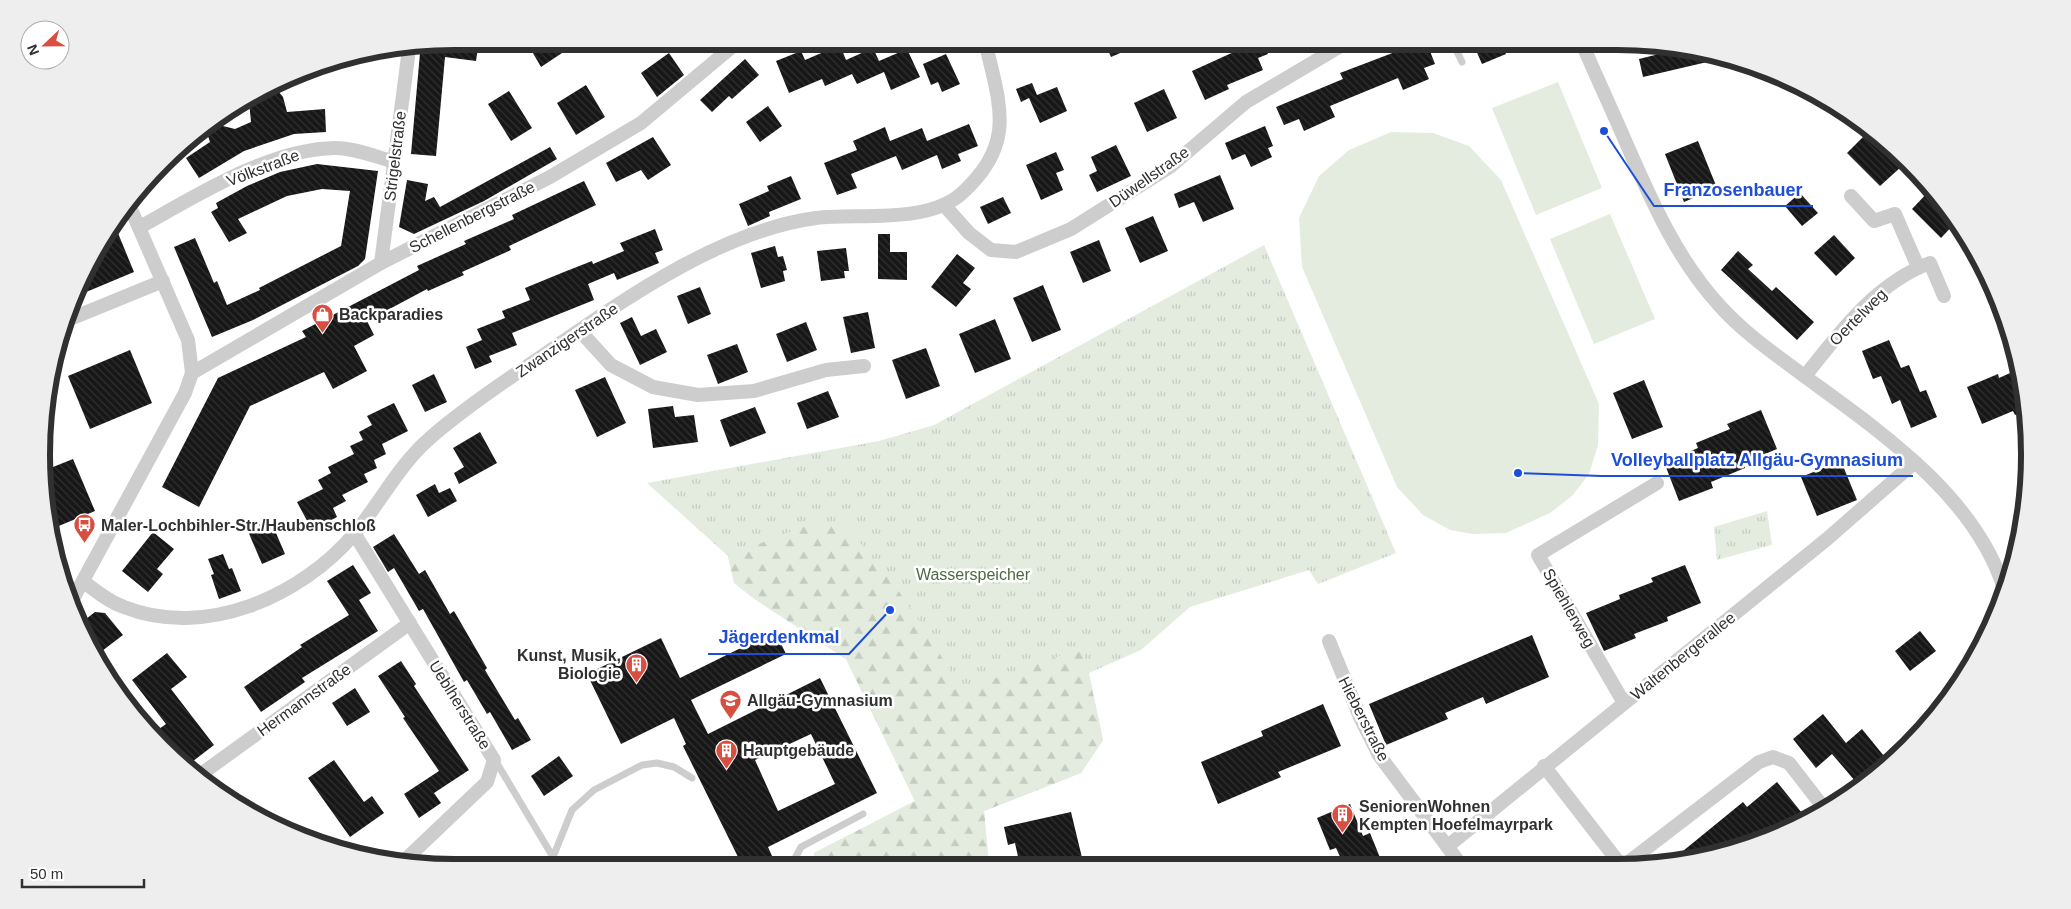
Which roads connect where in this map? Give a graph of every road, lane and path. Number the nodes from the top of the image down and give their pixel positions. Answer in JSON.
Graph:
{"nodes":[{"id":1,"x":729,"y":50,"type":"edge"},
{"id":2,"x":987,"y":50,"type":"edge"},
{"id":3,"x":1334,"y":50,"type":"edge"},
{"id":4,"x":1456,"y":50,"type":"edge"},
{"id":5,"x":1585,"y":50,"type":"edge"},
{"id":6,"x":409,"y":52,"type":"edge"},
{"id":7,"x":1462,"y":62,"type":"dead end"},
{"id":8,"x":394,"y":162,"type":"junction"},
{"id":9,"x":1852,"y":196,"type":"dead end"},
{"id":10,"x":944,"y":205,"type":"junction"},
{"id":11,"x":132,"y":211,"type":"edge"},
{"id":12,"x":140,"y":227,"type":"junction"},
{"id":13,"x":381,"y":263,"type":"junction"},
{"id":14,"x":1918,"y":267,"type":"junction"},
{"id":15,"x":162,"y":281,"type":"junction"},
{"id":16,"x":1944,"y":296,"type":"dead end"},
{"id":17,"x":74,"y":317,"type":"edge"},
{"id":18,"x":580,"y":330,"type":"junction"},
{"id":19,"x":864,"y":366,"type":"dead end"},
{"id":20,"x":192,"y":373,"type":"junction"},
{"id":21,"x":1805,"y":376,"type":"junction"},
{"id":22,"x":1915,"y":462,"type":"junction"},
{"id":23,"x":1657,"y":483,"type":"dead end"},
{"id":24,"x":354,"y":534,"type":"junction"},
{"id":25,"x":2001,"y":581,"type":"edge"},
{"id":26,"x":84,"y":582,"type":"junction"},
{"id":27,"x":75,"y":595,"type":"edge"},
{"id":28,"x":410,"y":623,"type":"junction"},
{"id":29,"x":1328,"y":641,"type":"dead end"},
{"id":30,"x":1624,"y":703,"type":"junction"},
{"id":31,"x":494,"y":760,"type":"junction"},
{"id":32,"x":1544,"y":766,"type":"junction"},
{"id":33,"x":204,"y":772,"type":"edge"},
{"id":34,"x":692,"y":778,"type":"dead end"},
{"id":35,"x":1821,"y":804,"type":"edge"},
{"id":36,"x":863,"y":814,"type":"dead end"},
{"id":37,"x":1448,"y":846,"type":"junction"},
{"id":38,"x":409,"y":857,"type":"edge"},
{"id":39,"x":1633,"y":858,"type":"edge"},
{"id":40,"x":795,"y":859,"type":"edge"},
{"id":41,"x":1457,"y":859,"type":"edge"},
{"id":42,"x":1616,"y":859,"type":"edge"}],
"edges":[{"from":1,"to":13,"type":"street","name":"Schellenbergstraße"},
{"from":2,"to":10,"type":"street","name":"Zwanzigerstraße"},
{"from":3,"to":10,"type":"street","name":"Düwellstraße"},
{"from":4,"to":7,"type":"lane"},
{"from":5,"to":21,"type":"street"},
{"from":6,"to":8,"type":"street","name":"Strigelstraße"},
{"from":8,"to":12,"type":"street","name":"Völkstraße"},
{"from":8,"to":13,"type":"street","name":"Strigelstraße"},
{"from":9,"to":14,"type":"street"},
{"from":10,"to":18,"type":"street","name":"Zwanzigerstraße"},
{"from":11,"to":12,"type":"street"},
{"from":12,"to":15,"type":"street"},
{"from":13,"to":20,"type":"street","name":"Schellenbergstraße"},
{"from":14,"to":16,"type":"street"},
{"from":14,"to":21,"type":"street","name":"Oertelweg"},
{"from":15,"to":17,"type":"street"},
{"from":15,"to":20,"type":"street"},
{"from":18,"to":19,"type":"street"},
{"from":18,"to":24,"type":"street","name":"Zwanzigerstraße"},
{"from":20,"to":26,"type":"street"},
{"from":21,"to":22,"type":"street"},
{"from":22,"to":25,"type":"street"},
{"from":22,"to":30,"type":"street","name":"Waltenbergerallee"},
{"from":23,"to":30,"type":"street","name":"Spiehlerweg"},
{"from":24,"to":26,"type":"street","name":"Zwanzigerstraße"},
{"from":24,"to":28,"type":"street","name":"Ueblherstraße"},
{"from":26,"to":27,"type":"street"},
{"from":28,"to":31,"type":"street","name":"Ueblherstraße"},
{"from":28,"to":33,"type":"street","name":"Hermannstraße"},
{"from":29,"to":37,"type":"street","name":"Hieberstraße"},
{"from":30,"to":32,"type":"street","name":"Waltenbergerallee"},
{"from":31,"to":34,"type":"lane"},
{"from":31,"to":38,"type":"street","name":"Ueblherstraße"},
{"from":32,"to":37,"type":"street","name":"Waltenbergerallee"},
{"from":32,"to":42,"type":"street"},
{"from":35,"to":39,"type":"street"},
{"from":36,"to":40,"type":"lane"},
{"from":37,"to":41,"type":"street","name":"Hieberstraße"}]}
